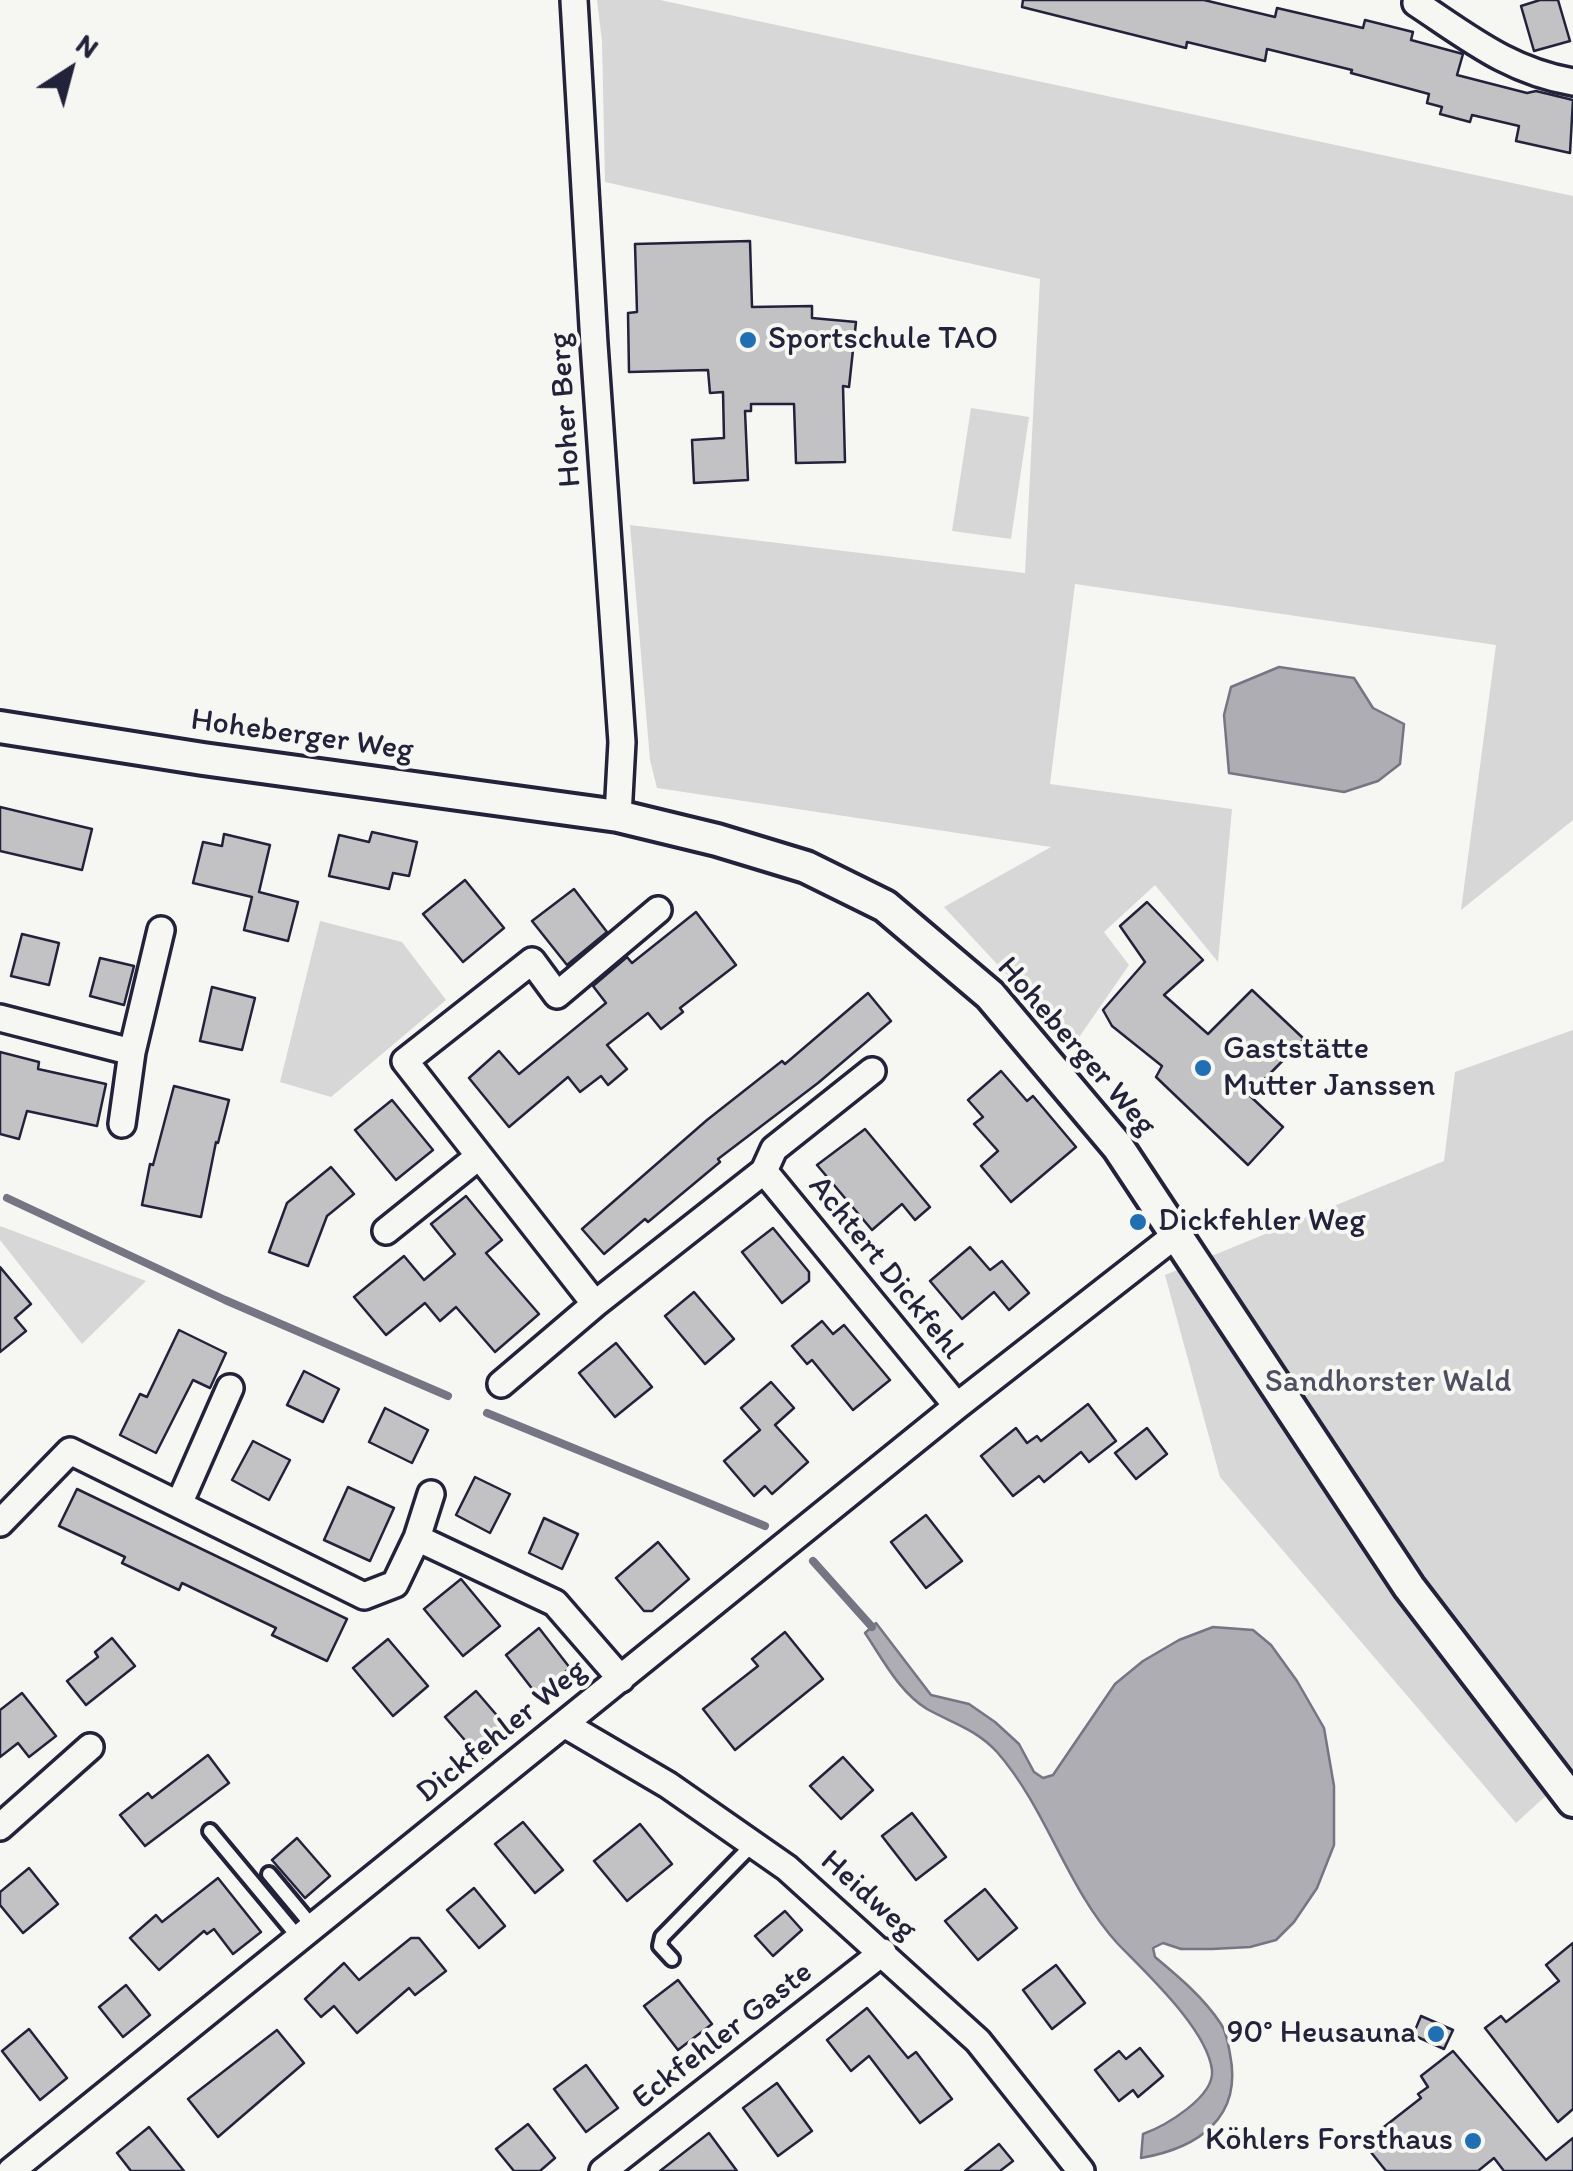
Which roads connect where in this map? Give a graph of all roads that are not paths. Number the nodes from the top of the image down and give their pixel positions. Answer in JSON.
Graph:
{"nodes":[{"id":1,"x":574,"y":0,"type":"edge"},
{"id":2,"x":1412,"y":1,"type":"edge"},
{"id":3,"x":1573,"y":82,"type":"edge"},
{"id":4,"x":0,"y":727,"type":"edge"},
{"id":5,"x":618,"y":816,"type":"junction"},
{"id":6,"x":658,"y":910,"type":"dead end"},
{"id":7,"x":162,"y":930,"type":"dead end"},
{"id":8,"x":0,"y":1018,"type":"edge"},
{"id":9,"x":132,"y":1052,"type":"junction"},
{"id":10,"x":872,"y":1071,"type":"dead end"},
{"id":11,"x":122,"y":1124,"type":"dead end"},
{"id":12,"x":478,"y":1158,"type":"junction"},
{"id":13,"x":764,"y":1171,"type":"junction"},
{"id":14,"x":386,"y":1231,"type":"dead end"},
{"id":15,"x":1177,"y":1234,"type":"junction"},
{"id":16,"x":595,"y":1304,"type":"junction"},
{"id":17,"x":501,"y":1384,"type":"dead end"},
{"id":18,"x":230,"y":1388,"type":"dead end"},
{"id":19,"x":956,"y":1406,"type":"junction"},
{"id":20,"x":431,"y":1494,"type":"dead end"},
{"id":21,"x":179,"y":1504,"type":"junction"},
{"id":22,"x":0,"y":1523,"type":"edge"},
{"id":23,"x":416,"y":1538,"type":"junction"},
{"id":24,"x":621,"y":1678,"type":"junction"},
{"id":25,"x":564,"y":1724,"type":"junction"},
{"id":26,"x":90,"y":1747,"type":"dead end"},
{"id":27,"x":1573,"y":1801,"type":"edge"},
{"id":28,"x":0,"y":1827,"type":"edge"},
{"id":29,"x":210,"y":1831,"type":"dead end"},
{"id":30,"x":752,"y":1844,"type":"junction"},
{"id":31,"x":269,"y":1874,"type":"dead end"},
{"id":32,"x":306,"y":1932,"type":"junction"},
{"id":33,"x":882,"y":1952,"type":"junction"},
{"id":34,"x":672,"y":1959,"type":"dead end"},
{"id":35,"x":10,"y":2171,"type":"edge"},
{"id":36,"x":602,"y":2171,"type":"edge"},
{"id":37,"x":1081,"y":2171,"type":"edge"}],
"edges":[{"from":1,"to":5,"type":"street","name":"Hoher Berg"},
{"from":2,"to":3,"type":"street"},
{"from":4,"to":5,"type":"street","name":"Hoheberger Weg"},
{"from":5,"to":15,"type":"street","name":"Hoheberger Weg"},
{"from":6,"to":12,"type":"street"},
{"from":7,"to":9,"type":"street"},
{"from":8,"to":9,"type":"street"},
{"from":9,"to":11,"type":"street"},
{"from":10,"to":13,"type":"street","name":"Achtert Dickfehl"},
{"from":12,"to":14,"type":"street"},
{"from":12,"to":16,"type":"street"},
{"from":13,"to":16,"type":"street","name":"Achtert Dickfehl"},
{"from":13,"to":19,"type":"street","name":"Achtert Dickfehl"},
{"from":15,"to":19,"type":"street","name":"Dickfehler Weg"},
{"from":15,"to":27,"type":"street","name":"Hoheberger Weg"},
{"from":16,"to":17,"type":"street","name":"Achtert Dickfehl"},
{"from":18,"to":21,"type":"street"},
{"from":19,"to":24,"type":"street","name":"Dickfehler Weg"},
{"from":20,"to":23,"type":"street"},
{"from":21,"to":22,"type":"street"},
{"from":21,"to":23,"type":"street"},
{"from":23,"to":24,"type":"street"},
{"from":24,"to":25,"type":"street","name":"Dickfehler Weg"},
{"from":25,"to":30,"type":"street","name":"Heidweg"},
{"from":25,"to":32,"type":"street","name":"Dickfehler Weg"},
{"from":26,"to":28,"type":"street"},
{"from":29,"to":32,"type":"lane"},
{"from":30,"to":33,"type":"street","name":"Heidweg"},
{"from":30,"to":34,"type":"lane"},
{"from":31,"to":32,"type":"lane"},
{"from":32,"to":35,"type":"street","name":"Dickfehler Weg"},
{"from":33,"to":36,"type":"street","name":"Eckfehler Gaste"},
{"from":33,"to":37,"type":"street","name":"Heidweg"}]}
